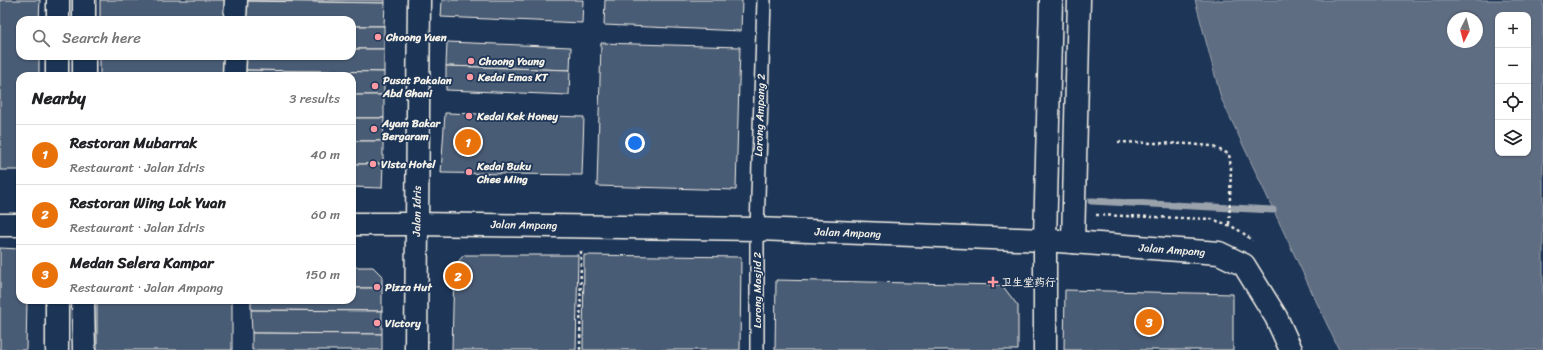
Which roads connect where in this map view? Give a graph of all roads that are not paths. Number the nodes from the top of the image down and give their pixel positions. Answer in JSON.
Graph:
{"nodes":[{"id":1,"x":58,"y":0,"type":"edge"},
{"id":2,"x":84,"y":0,"type":"edge"},
{"id":3,"x":236,"y":0,"type":"edge"},
{"id":4,"x":419,"y":0,"type":"edge"},
{"id":5,"x":764,"y":0,"type":"edge"},
{"id":6,"x":1051,"y":0,"type":"edge"},
{"id":7,"x":1079,"y":0,"type":"edge"},
{"id":8,"x":58,"y":16,"type":"edge"},
{"id":9,"x":84,"y":16,"type":"edge"},
{"id":10,"x":235,"y":16,"type":"edge"},
{"id":11,"x":57,"y":60,"type":"edge"},
{"id":12,"x":84,"y":60,"type":"edge"},
{"id":13,"x":235,"y":60,"type":"edge"},
{"id":14,"x":57,"y":72,"type":"edge"},
{"id":15,"x":84,"y":72,"type":"edge"},
{"id":16,"x":234,"y":72,"type":"edge"},
{"id":17,"x":16,"y":224,"type":"edge"},
{"id":18,"x":356,"y":224,"type":"edge"},
{"id":19,"x":417,"y":224,"type":"junction"},
{"id":20,"x":0,"y":225,"type":"edge"},
{"id":21,"x":756,"y":229,"type":"junction"},
{"id":22,"x":1045,"y":240,"type":"junction"},
{"id":23,"x":1072,"y":242,"type":"junction"},
{"id":24,"x":57,"y":304,"type":"edge"},
{"id":25,"x":83,"y":304,"type":"edge"},
{"id":26,"x":57,"y":350,"type":"edge"},
{"id":27,"x":84,"y":350,"type":"edge"},
{"id":28,"x":416,"y":350,"type":"edge"},
{"id":29,"x":757,"y":350,"type":"edge"},
{"id":30,"x":1045,"y":350,"type":"edge"},
{"id":31,"x":1291,"y":350,"type":"edge"}],
"edges":[{"from":1,"to":8,"type":"main road"},
{"from":2,"to":9,"type":"main road"},
{"from":3,"to":10,"type":"main road"},
{"from":4,"to":19,"type":"main road","name":"Jalan Idris"},
{"from":5,"to":21,"type":"lane","name":"Lorong Ampang 2"},
{"from":6,"to":22,"type":"main road"},
{"from":7,"to":23,"type":"main road"},
{"from":11,"to":14,"type":"main road"},
{"from":12,"to":15,"type":"main road"},
{"from":13,"to":16,"type":"main road"},
{"from":17,"to":20,"type":"main road"},
{"from":18,"to":19,"type":"main road","name":"Jalan Ampang"},
{"from":19,"to":21,"type":"main road","name":"Jalan Ampang"},
{"from":19,"to":28,"type":"main road","name":"Jalan Idris"},
{"from":21,"to":22,"type":"main road","name":"Jalan Ampang"},
{"from":21,"to":29,"type":"lane","name":"Lorong Masjid 2"},
{"from":22,"to":23,"type":"main road","name":"Jalan Ampang"},
{"from":22,"to":30,"type":"main road"},
{"from":23,"to":31,"type":"main road","name":"Jalan Ampang"},
{"from":24,"to":26,"type":"main road"},
{"from":25,"to":27,"type":"main road"}]}
